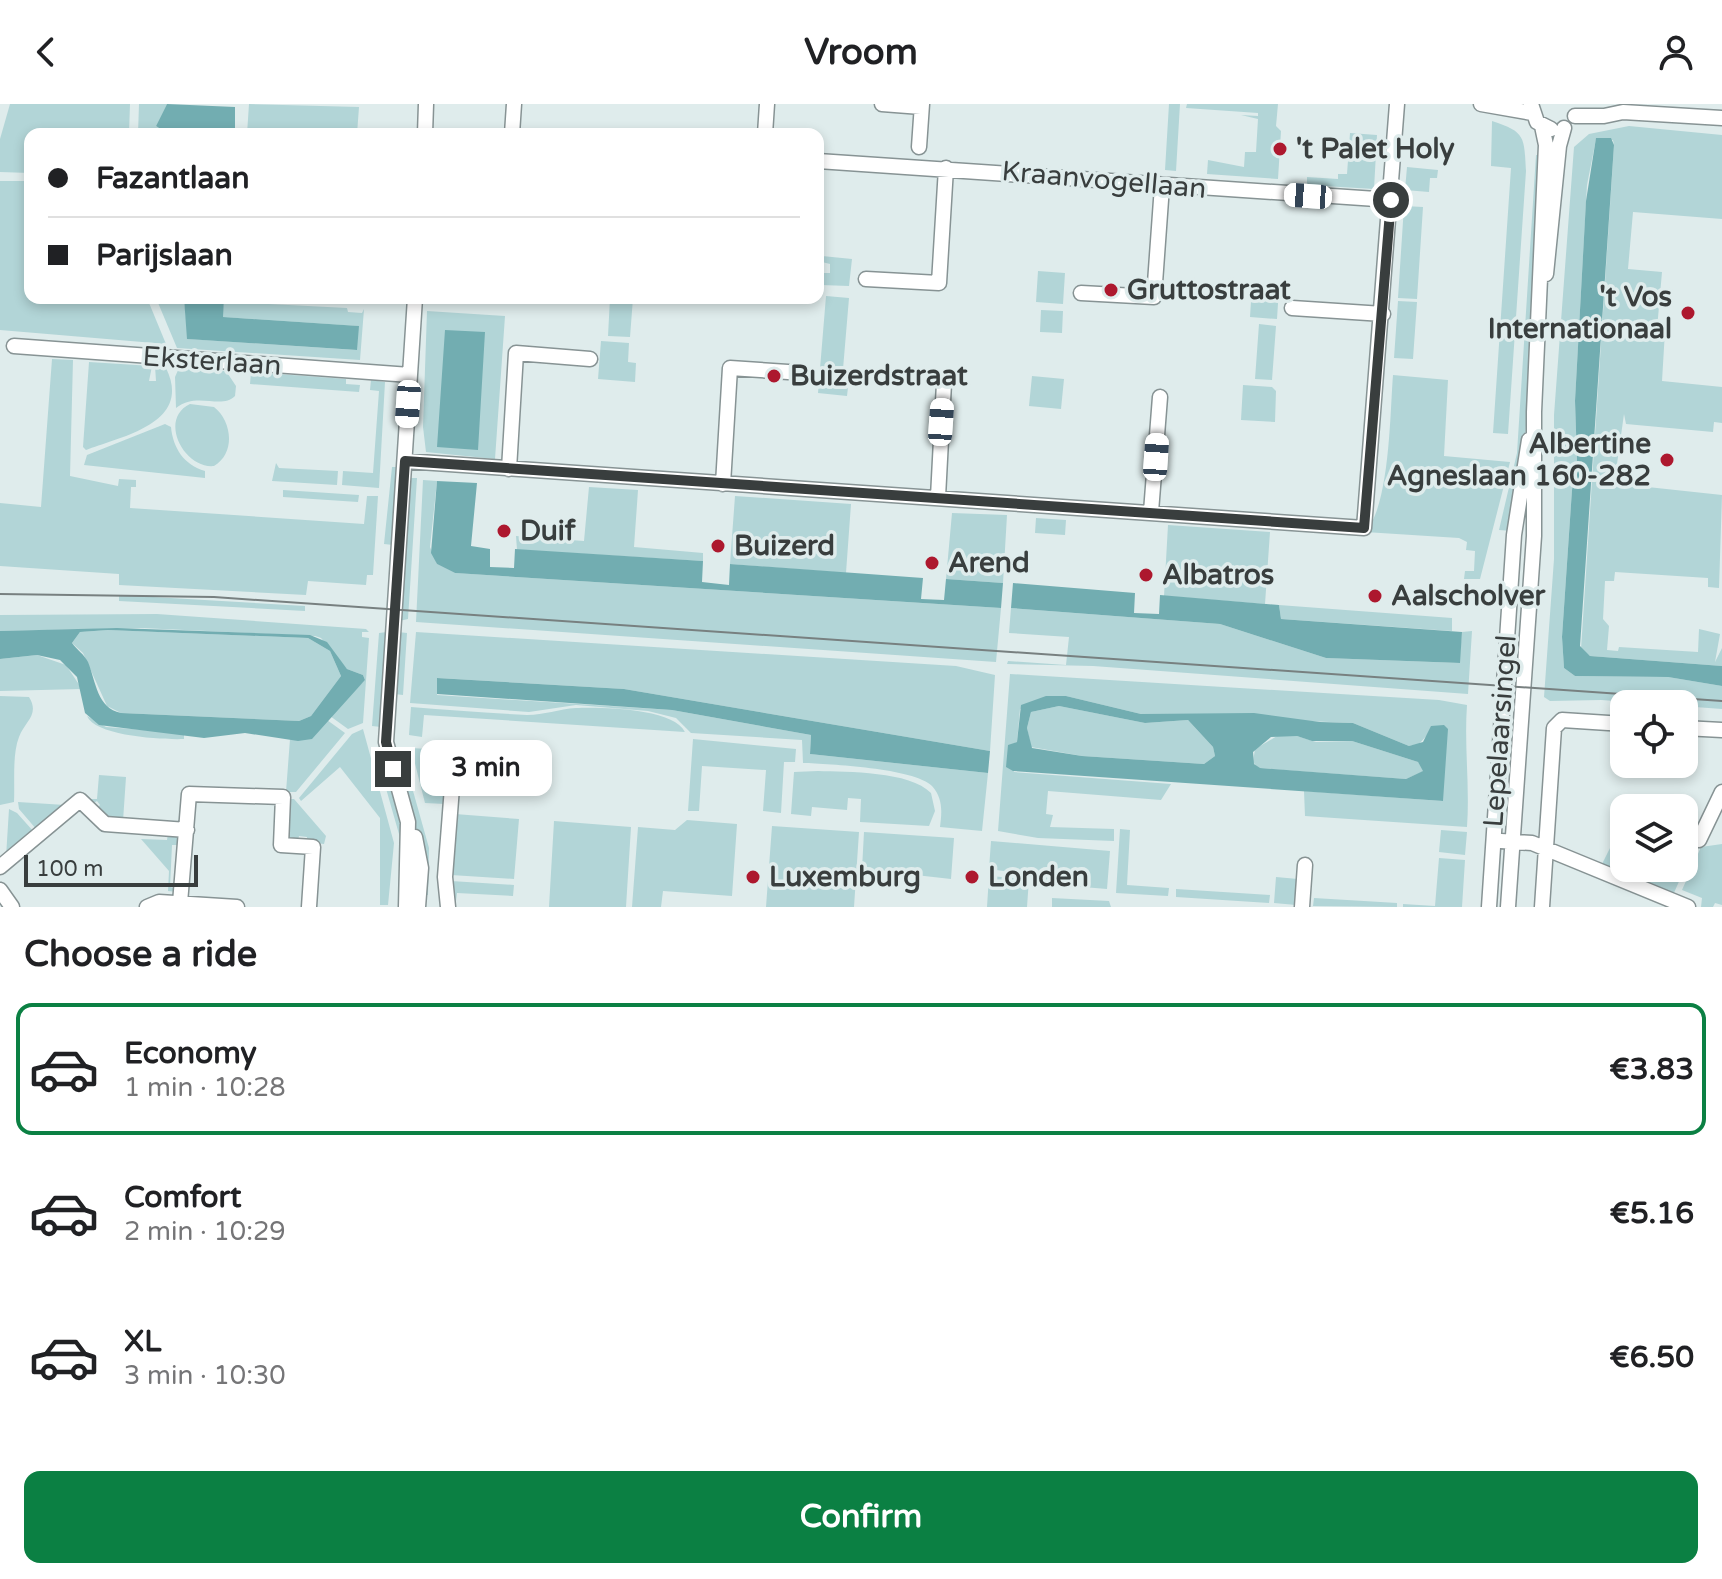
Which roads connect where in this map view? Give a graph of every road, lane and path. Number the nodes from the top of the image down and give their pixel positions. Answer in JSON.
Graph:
{"nodes":[{"id":1,"x":426,"y":104,"type":"edge"},
{"id":2,"x":514,"y":104,"type":"edge"},
{"id":3,"x":767,"y":104,"type":"edge"},
{"id":4,"x":882,"y":104,"type":"edge"},
{"id":5,"x":1397,"y":104,"type":"edge"},
{"id":6,"x":1481,"y":104,"type":"edge"},
{"id":7,"x":1605,"y":104,"type":"edge"},
{"id":8,"x":922,"y":106,"type":"edge"},
{"id":9,"x":1532,"y":108,"type":"edge"},
{"id":10,"x":1639,"y":108,"type":"edge"},
{"id":11,"x":1576,"y":110,"type":"edge"},
{"id":12,"x":1623,"y":112,"type":"junction"},
{"id":13,"x":1722,"y":118,"type":"edge"},
{"id":14,"x":1542,"y":126,"type":"junction"},
{"id":15,"x":427,"y":128,"type":"edge"},
{"id":16,"x":512,"y":128,"type":"edge"},
{"id":17,"x":765,"y":128,"type":"edge"},
{"id":18,"x":1564,"y":128,"type":"junction"},
{"id":19,"x":919,"y":147,"type":"dead end"},
{"id":20,"x":824,"y":161,"type":"edge"},
{"id":21,"x":946,"y":168,"type":"junction"},
{"id":22,"x":1162,"y":186,"type":"junction"},
{"id":23,"x":1391,"y":200,"type":"junction"},
{"id":24,"x":866,"y":279,"type":"dead end"},
{"id":25,"x":1081,"y":293,"type":"dead end"},
{"id":26,"x":1541,"y":302,"type":"junction"},
{"id":27,"x":415,"y":304,"type":"edge"},
{"id":28,"x":1292,"y":308,"type":"dead end"},
{"id":29,"x":1383,"y":314,"type":"junction"},
{"id":30,"x":14,"y":346,"type":"dead end"},
{"id":31,"x":590,"y":359,"type":"dead end"},
{"id":32,"x":803,"y":373,"type":"dead end"},
{"id":33,"x":410,"y":375,"type":"junction"},
{"id":34,"x":944,"y":383,"type":"dead end"},
{"id":35,"x":1160,"y":397,"type":"dead end"},
{"id":36,"x":1534,"y":412,"type":"junction"},
{"id":37,"x":405,"y":461,"type":"junction"},
{"id":38,"x":509,"y":469,"type":"junction"},
{"id":39,"x":723,"y":484,"type":"junction"},
{"id":40,"x":938,"y":497,"type":"junction"},
{"id":41,"x":1151,"y":512,"type":"junction"},
{"id":42,"x":1610,"y":723,"type":"edge"},
{"id":43,"x":1698,"y":729,"type":"edge"},
{"id":44,"x":1722,"y":730,"type":"edge"},
{"id":45,"x":455,"y":749,"type":"dead end"},
{"id":46,"x":1722,"y":792,"type":"edge"},
{"id":47,"x":408,"y":822,"type":"junction"},
{"id":48,"x":187,"y":830,"type":"junction"},
{"id":49,"x":1492,"y":840,"type":"junction"},
{"id":50,"x":1699,"y":840,"type":"dead end"},
{"id":51,"x":1511,"y":841,"type":"junction"},
{"id":52,"x":1545,"y":848,"type":"junction"},
{"id":53,"x":1305,"y":865,"type":"dead end"},
{"id":54,"x":0,"y":867,"type":"edge"},
{"id":55,"x":0,"y":890,"type":"edge"},
{"id":56,"x":180,"y":903,"type":"junction"},
{"id":57,"x":1669,"y":904,"type":"edge"},
{"id":58,"x":12,"y":907,"type":"edge"},
{"id":59,"x":147,"y":907,"type":"edge"},
{"id":60,"x":237,"y":907,"type":"edge"},
{"id":61,"x":309,"y":907,"type":"edge"},
{"id":62,"x":406,"y":907,"type":"edge"},
{"id":63,"x":418,"y":907,"type":"edge"},
{"id":64,"x":448,"y":907,"type":"edge"},
{"id":65,"x":1302,"y":907,"type":"edge"},
{"id":66,"x":1489,"y":907,"type":"edge"},
{"id":67,"x":1508,"y":907,"type":"edge"},
{"id":68,"x":1542,"y":907,"type":"edge"},
{"id":69,"x":1688,"y":907,"type":"edge"}],
"edges":[{"from":1,"to":15,"type":"street"},
{"from":2,"to":16,"type":"street"},
{"from":3,"to":17,"type":"street"},
{"from":4,"to":8,"type":"street"},
{"from":5,"to":23,"type":"street"},
{"from":6,"to":9,"type":"street"},
{"from":7,"to":12,"type":"street"},
{"from":8,"to":19,"type":"street"},
{"from":9,"to":14,"type":"street"},
{"from":10,"to":12,"type":"street"},
{"from":10,"to":13,"type":"street"},
{"from":11,"to":12,"type":"street"},
{"from":11,"to":18,"type":"street"},
{"from":14,"to":18,"type":"street"},
{"from":14,"to":26,"type":"street","name":"Lepelaarsingel"},
{"from":18,"to":26,"type":"street","name":"Lepelaarsingel"},
{"from":20,"to":21,"type":"street","name":"Kraanvogellaan"},
{"from":21,"to":22,"type":"street","name":"Kraanvogellaan"},
{"from":21,"to":24,"type":"street"},
{"from":22,"to":23,"type":"street","name":"Kraanvogellaan"},
{"from":22,"to":25,"type":"street"},
{"from":23,"to":29,"type":"street"},
{"from":26,"to":36,"type":"street","name":"Lepelaarsingel"},
{"from":27,"to":33,"type":"street"},
{"from":28,"to":29,"type":"street"},
{"from":29,"to":41,"type":"street"},
{"from":30,"to":33,"type":"street","name":"Eksterlaan"},
{"from":31,"to":38,"type":"street"},
{"from":32,"to":39,"type":"street"},
{"from":33,"to":37,"type":"street"},
{"from":34,"to":40,"type":"street"},
{"from":35,"to":41,"type":"street"},
{"from":36,"to":49,"type":"street","name":"Lepelaarsingel"},
{"from":36,"to":51,"type":"street","name":"Lepelaarsingel"},
{"from":37,"to":38,"type":"street"},
{"from":37,"to":47,"type":"street"},
{"from":38,"to":39,"type":"street"},
{"from":39,"to":40,"type":"street"},
{"from":40,"to":41,"type":"street"},
{"from":42,"to":52,"type":"street"},
{"from":43,"to":44,"type":"street"},
{"from":45,"to":64,"type":"street"},
{"from":46,"to":50,"type":"street"},
{"from":47,"to":62,"type":"street"},
{"from":47,"to":63,"type":"street"},
{"from":48,"to":54,"type":"street"},
{"from":48,"to":56,"type":"street"},
{"from":48,"to":61,"type":"street"},
{"from":49,"to":51,"type":"street"},
{"from":49,"to":66,"type":"street","name":"Lepelaarsingel"},
{"from":51,"to":52,"type":"street"},
{"from":51,"to":67,"type":"street","name":"Lepelaarsingel"},
{"from":52,"to":57,"type":"street"},
{"from":52,"to":68,"type":"street"},
{"from":53,"to":65,"type":"street"},
{"from":55,"to":58,"type":"street"},
{"from":56,"to":59,"type":"street"},
{"from":56,"to":60,"type":"street"},
{"from":57,"to":69,"type":"street"}]}
